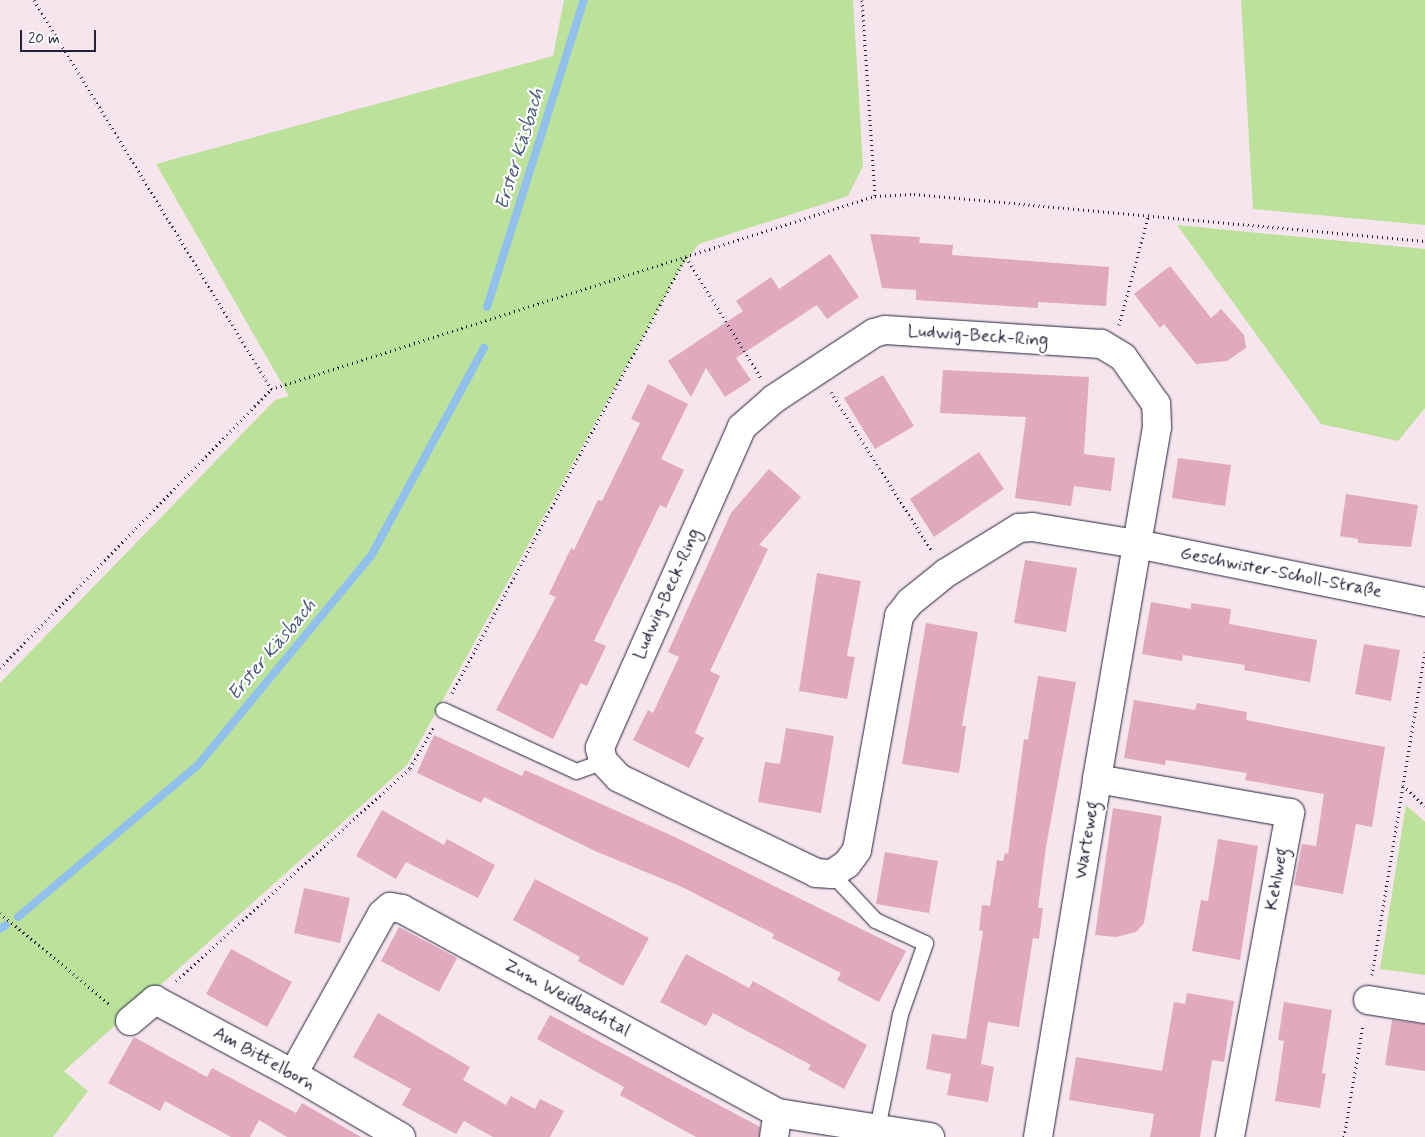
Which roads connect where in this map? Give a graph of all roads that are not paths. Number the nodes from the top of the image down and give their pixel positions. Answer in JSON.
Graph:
{"nodes":[{"id":1,"x":1137,"y":544,"type":"junction"},
{"id":2,"x":1425,"y":602,"type":"edge"},
{"id":3,"x":443,"y":710,"type":"road end"},
{"id":4,"x":603,"y":761,"type":"junction"},
{"id":5,"x":1097,"y":779,"type":"junction"},
{"id":6,"x":832,"y":874,"type":"junction"},
{"id":7,"x":1368,"y":1000,"type":"road end"},
{"id":8,"x":1425,"y":1009,"type":"edge"},
{"id":9,"x":130,"y":1022,"type":"road end"},
{"id":10,"x":293,"y":1074,"type":"junction"},
{"id":11,"x":776,"y":1125,"type":"edge"},
{"id":12,"x":877,"y":1128,"type":"junction"},
{"id":13,"x":401,"y":1137,"type":"edge"},
{"id":14,"x":930,"y":1137,"type":"edge"},
{"id":15,"x":1038,"y":1137,"type":"edge"},
{"id":16,"x":1230,"y":1137,"type":"edge"}],
"edges":[{"from":1,"to":2,"type":"street","name":"Geschwister-Scholl-Straße"},
{"from":1,"to":4,"type":"street","name":"Ludwig-Beck-Ring"},
{"from":1,"to":5,"type":"street","name":"Warteweg"},
{"from":1,"to":6,"type":"street"},
{"from":3,"to":4,"type":"lane"},
{"from":4,"to":6,"type":"street"},
{"from":5,"to":15,"type":"street","name":"Warteweg"},
{"from":5,"to":16,"type":"street","name":"Kehlweg"},
{"from":6,"to":12,"type":"lane"},
{"from":7,"to":8,"type":"street"},
{"from":9,"to":10,"type":"street","name":"Am Bittelborn"},
{"from":10,"to":11,"type":"street","name":"Zum Weidbachtal"},
{"from":10,"to":13,"type":"street","name":"Am Bittelborn"},
{"from":11,"to":12,"type":"street","name":"Zum Weidbachtal"},
{"from":12,"to":14,"type":"street","name":"Zum Weidbachtal"}]}
